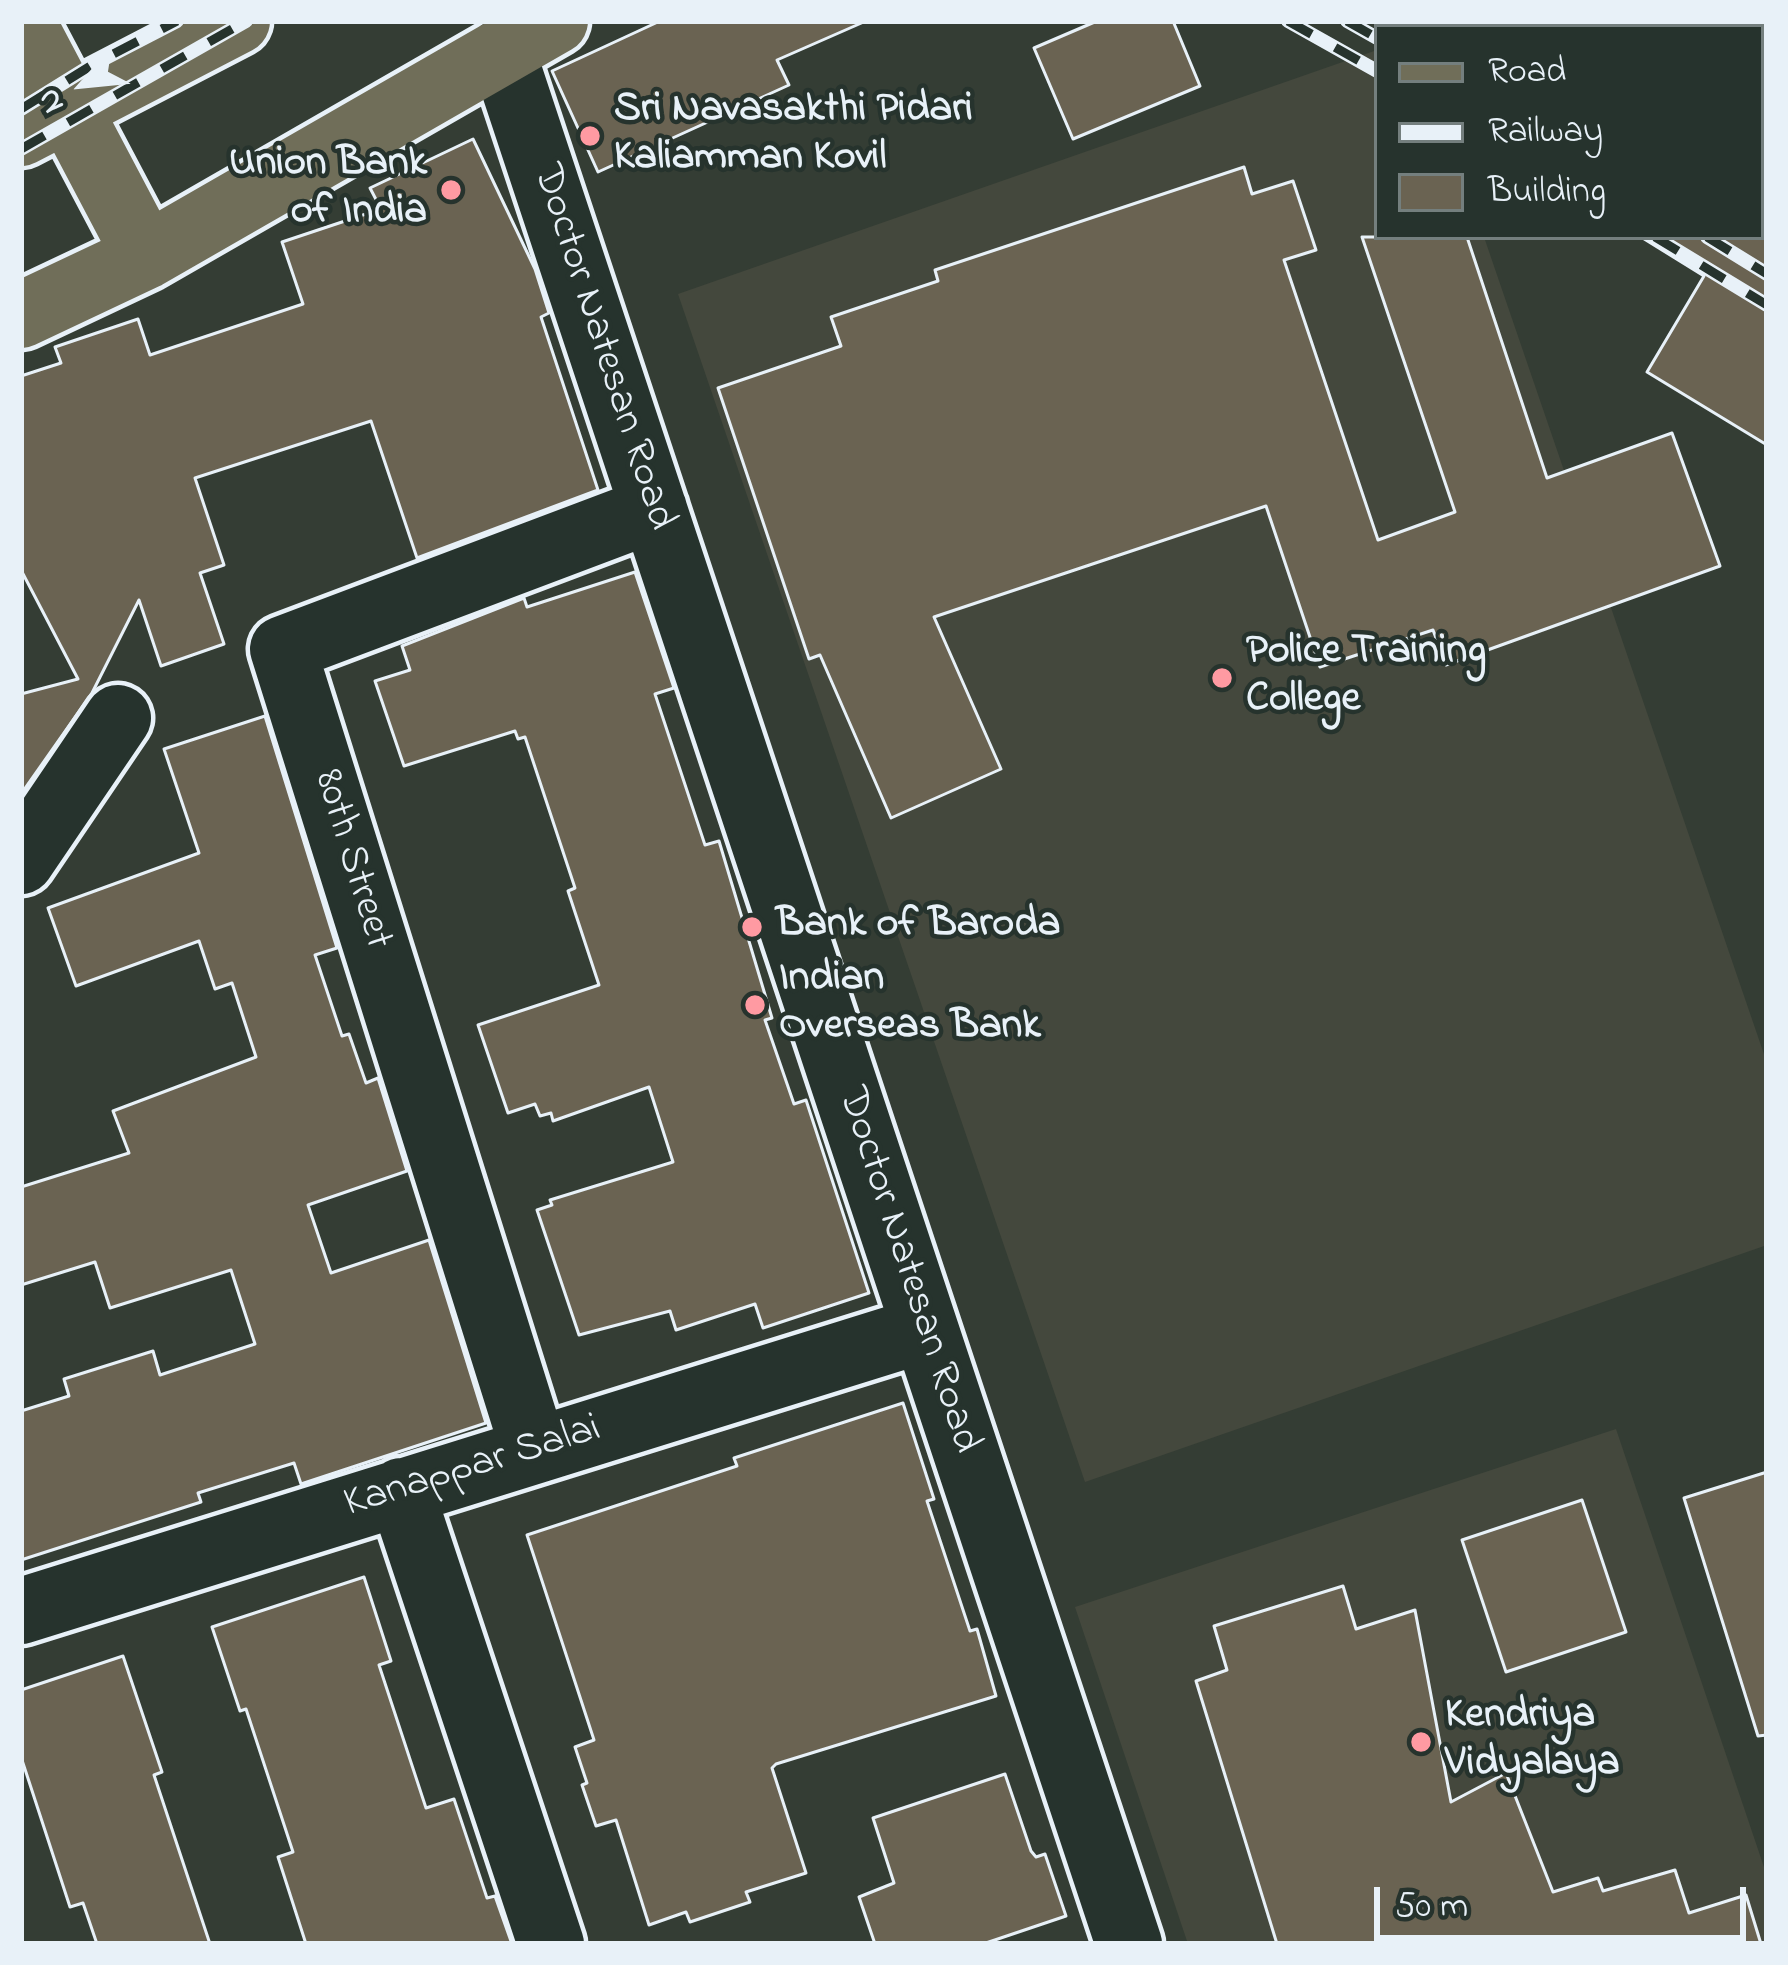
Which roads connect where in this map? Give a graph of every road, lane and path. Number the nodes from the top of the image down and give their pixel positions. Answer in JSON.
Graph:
{"nodes":[{"id":1,"x":22,"y":21,"type":"edge"},
{"id":2,"x":237,"y":21,"type":"edge"},
{"id":3,"x":528,"y":36,"type":"edge"},
{"id":4,"x":44,"y":122,"type":"edge"},
{"id":5,"x":146,"y":256,"type":"junction"},
{"id":6,"x":27,"y":298,"type":"edge"},
{"id":7,"x":654,"y":508,"type":"junction"},
{"id":8,"x":118,"y":718,"type":"dead end"},
{"id":9,"x":21,"y":861,"type":"edge"},
{"id":10,"x":925,"y":1329,"type":"junction"},
{"id":11,"x":535,"y":1450,"type":"junction"},
{"id":12,"x":401,"y":1491,"type":"junction"},
{"id":13,"x":21,"y":1612,"type":"edge"},
{"id":14,"x":551,"y":1944,"type":"edge"},
{"id":15,"x":1129,"y":1944,"type":"edge"}],
"edges":[{"from":1,"to":4,"type":"main road"},
{"from":2,"to":4,"type":"main road"},
{"from":3,"to":5,"type":"main road"},
{"from":3,"to":7,"type":"street","name":"Doctor Natesan Road"},
{"from":4,"to":5,"type":"main road"},
{"from":5,"to":6,"type":"main road"},
{"from":7,"to":10,"type":"street","name":"Doctor Natesan Road"},
{"from":7,"to":11,"type":"street","name":"80th Street"},
{"from":8,"to":9,"type":"street"},
{"from":10,"to":11,"type":"street","name":"Kanappar Salai"},
{"from":10,"to":15,"type":"street","name":"Doctor Natesan Road"},
{"from":11,"to":12,"type":"street","name":"Kanappar Salai"},
{"from":12,"to":13,"type":"street","name":"Kanappar Salai"},
{"from":12,"to":14,"type":"street"}]}
